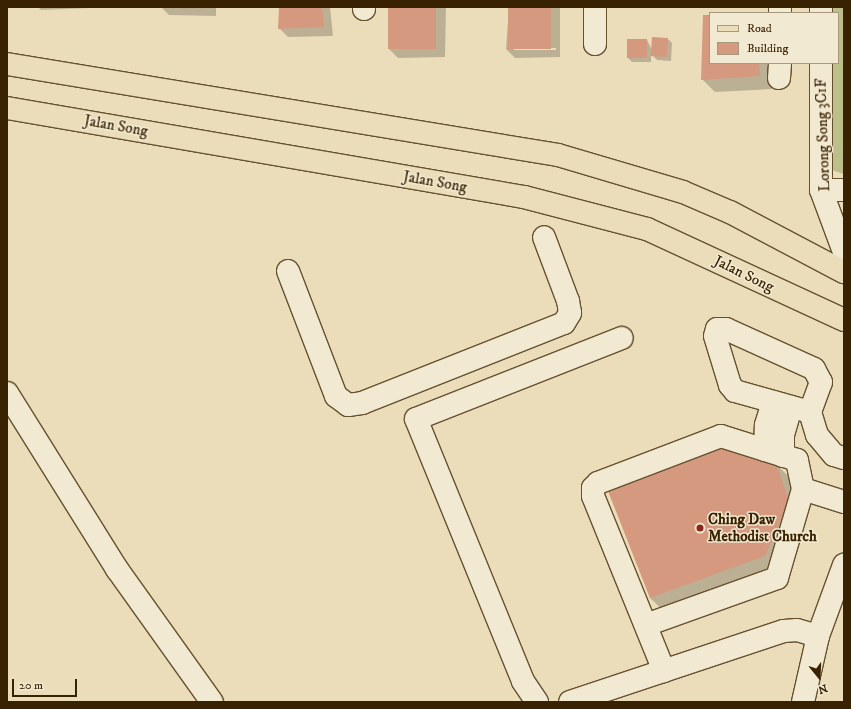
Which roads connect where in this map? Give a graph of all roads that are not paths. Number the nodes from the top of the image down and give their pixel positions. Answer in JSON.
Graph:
{"nodes":[{"id":1,"x":595,"y":7,"type":"edge"},
{"id":2,"x":595,"y":44,"type":"dead end"},
{"id":3,"x":7,"y":64,"type":"edge"},
{"id":4,"x":821,"y":64,"type":"edge"},
{"id":5,"x":7,"y":108,"type":"edge"},
{"id":6,"x":821,"y":190,"type":"junction"},
{"id":7,"x":844,"y":190,"type":"edge"},
{"id":8,"x":544,"y":237,"type":"dead end"},
{"id":9,"x":844,"y":252,"type":"edge"},
{"id":10,"x":288,"y":271,"type":"dead end"},
{"id":11,"x":844,"y":272,"type":"edge"},
{"id":12,"x":844,"y":320,"type":"edge"},
{"id":13,"x":622,"y":338,"type":"dead end"},
{"id":14,"x":404,"y":388,"type":"junction"},
{"id":15,"x":7,"y":393,"type":"edge"},
{"id":16,"x":416,"y":419,"type":"junction"},
{"id":17,"x":774,"y":453,"type":"junction"},
{"id":18,"x":844,"y":458,"type":"edge"},
{"id":19,"x":803,"y":489,"type":"junction"},
{"id":20,"x":844,"y":502,"type":"edge"},
{"id":21,"x":844,"y":565,"type":"edge"},
{"id":22,"x":839,"y":593,"type":"edge"},
{"id":23,"x":646,"y":625,"type":"junction"},
{"id":24,"x":818,"y":636,"type":"junction"},
{"id":25,"x":664,"y":671,"type":"junction"},
{"id":26,"x":212,"y":702,"type":"edge"},
{"id":27,"x":537,"y":702,"type":"edge"},
{"id":28,"x":570,"y":702,"type":"edge"},
{"id":29,"x":804,"y":702,"type":"edge"}],
"edges":[{"from":1,"to":2,"type":"street"},
{"from":3,"to":11,"type":"main road"},
{"from":4,"to":6,"type":"street","name":"Lorong Song 3C1F"},
{"from":5,"to":12,"type":"main road","name":"Jalan Song"},
{"from":6,"to":7,"type":"street"},
{"from":6,"to":9,"type":"street","name":"Lorong Song 3C1F"},
{"from":8,"to":14,"type":"street"},
{"from":10,"to":14,"type":"street"},
{"from":13,"to":16,"type":"street"},
{"from":14,"to":16,"type":"street"},
{"from":15,"to":26,"type":"street"},
{"from":16,"to":27,"type":"street"},
{"from":17,"to":18,"type":"street"},
{"from":17,"to":19,"type":"street"},
{"from":17,"to":23,"type":"street"},
{"from":19,"to":20,"type":"street"},
{"from":19,"to":23,"type":"street"},
{"from":21,"to":22,"type":"street"},
{"from":22,"to":24,"type":"street"},
{"from":23,"to":25,"type":"street"},
{"from":24,"to":25,"type":"street"},
{"from":24,"to":29,"type":"street"},
{"from":25,"to":28,"type":"street"}]}
